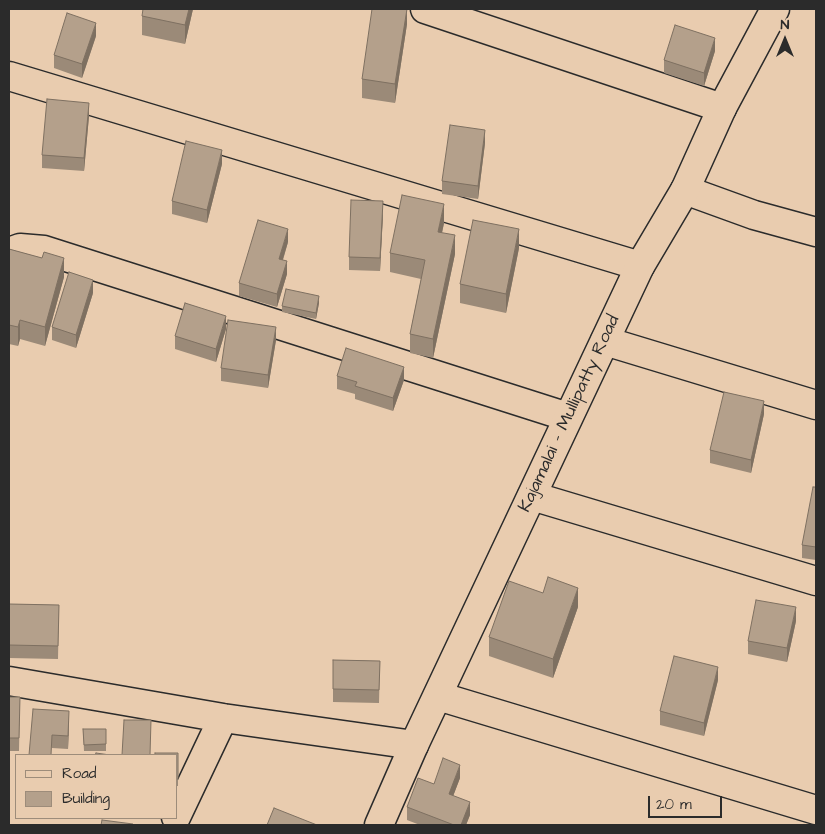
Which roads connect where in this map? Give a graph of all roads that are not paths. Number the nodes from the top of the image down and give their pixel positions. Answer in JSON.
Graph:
{"nodes":[{"id":1,"x":425,"y":9,"type":"edge"},
{"id":2,"x":775,"y":9,"type":"edge"},
{"id":3,"x":9,"y":76,"type":"edge"},
{"id":4,"x":722,"y":108,"type":"junction"},
{"id":5,"x":685,"y":190,"type":"junction"},
{"id":6,"x":816,"y":232,"type":"edge"},
{"id":7,"x":9,"y":252,"type":"edge"},
{"id":8,"x":640,"y":266,"type":"junction"},
{"id":9,"x":605,"y":341,"type":"junction"},
{"id":10,"x":816,"y":405,"type":"edge"},
{"id":11,"x":568,"y":418,"type":"junction"},
{"id":12,"x":532,"y":496,"type":"junction"},
{"id":13,"x":816,"y":581,"type":"edge"},
{"id":14,"x":9,"y":681,"type":"edge"},
{"id":15,"x":438,"y":696,"type":"junction"},
{"id":16,"x":223,"y":718,"type":"junction"},
{"id":17,"x":414,"y":745,"type":"junction"},
{"id":18,"x":816,"y":810,"type":"edge"},
{"id":19,"x":178,"y":814,"type":"edge"},
{"id":20,"x":379,"y":825,"type":"edge"}],
"edges":[{"from":1,"to":4,"type":"street"},
{"from":2,"to":4,"type":"street","name":"Kajamalai - Mullipatty Road"},
{"from":3,"to":8,"type":"street"},
{"from":4,"to":5,"type":"street","name":"Kajamalai - Mullipatty Road"},
{"from":5,"to":6,"type":"street"},
{"from":5,"to":8,"type":"street","name":"Kajamalai - Mullipatty Road"},
{"from":7,"to":11,"type":"street"},
{"from":8,"to":9,"type":"street","name":"Kajamalai - Mullipatty Road"},
{"from":9,"to":10,"type":"street"},
{"from":9,"to":11,"type":"street","name":"Kajamalai - Mullipatty Road"},
{"from":11,"to":12,"type":"street","name":"Kajamalai - Mullipatty Road"},
{"from":12,"to":13,"type":"street"},
{"from":12,"to":15,"type":"street","name":"Kajamalai - Mullipatty Road"},
{"from":14,"to":16,"type":"street"},
{"from":15,"to":17,"type":"street","name":"Kajamalai - Mullipatty Road"},
{"from":15,"to":18,"type":"street"},
{"from":16,"to":17,"type":"street"},
{"from":16,"to":19,"type":"street"},
{"from":17,"to":20,"type":"street","name":"Kajamalai - Mullipatty Road"}]}
